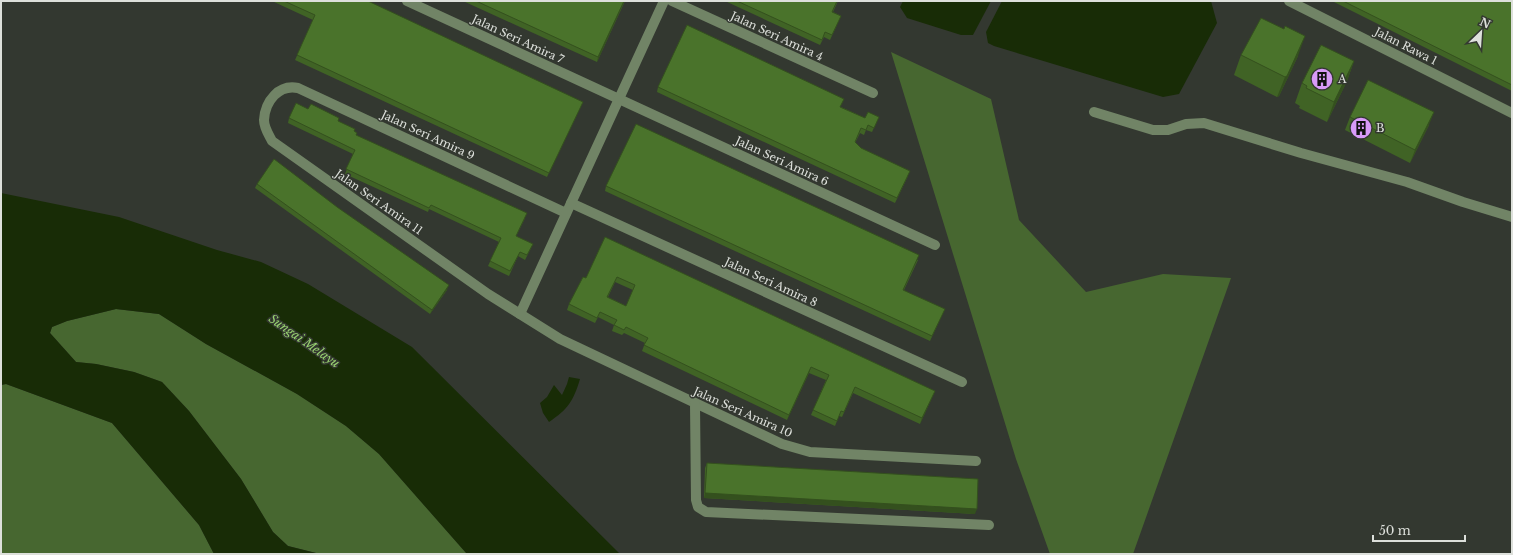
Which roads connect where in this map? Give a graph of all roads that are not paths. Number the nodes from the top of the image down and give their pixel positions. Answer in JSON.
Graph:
{"nodes":[{"id":1,"x":407,"y":1,"type":"edge"},
{"id":2,"x":664,"y":1,"type":"edge"},
{"id":3,"x":672,"y":1,"type":"edge"},
{"id":4,"x":1289,"y":1,"type":"edge"},
{"id":5,"x":278,"y":90,"type":"joint"},
{"id":6,"x":873,"y":93,"type":"dead end"},
{"id":7,"x":619,"y":99,"type":"junction"},
{"id":8,"x":1094,"y":112,"type":"dead end"},
{"id":9,"x":1512,"y":113,"type":"edge"},
{"id":10,"x":571,"y":203,"type":"junction"},
{"id":11,"x":566,"y":213,"type":"junction"},
{"id":12,"x":1512,"y":217,"type":"edge"},
{"id":13,"x":935,"y":245,"type":"dead end"},
{"id":14,"x":520,"y":314,"type":"junction"},
{"id":15,"x":962,"y":382,"type":"dead end"},
{"id":16,"x":695,"y":404,"type":"junction"},
{"id":17,"x":976,"y":461,"type":"dead end"},
{"id":18,"x":989,"y":524,"type":"dead end"}],
"edges":[{"from":1,"to":7,"type":"street","name":"Jalan Seri Amira 7"},
{"from":2,"to":7,"type":"street"},
{"from":3,"to":6,"type":"street","name":"Jalan Seri Amira 4"},
{"from":4,"to":9,"type":"street","name":"Jalan Rawa 1"},
{"from":5,"to":11,"type":"street","name":"Jalan Seri Amira 9"},
{"from":5,"to":14,"type":"street","name":"Jalan Seri Amira 11"},
{"from":7,"to":10,"type":"street"},
{"from":7,"to":13,"type":"street","name":"Jalan Seri Amira 6"},
{"from":8,"to":12,"type":"street"},
{"from":10,"to":11,"type":"street"},
{"from":10,"to":15,"type":"street","name":"Jalan Seri Amira 8"},
{"from":11,"to":14,"type":"street"},
{"from":14,"to":16,"type":"street","name":"Jalan Seri Amira 10"},
{"from":16,"to":17,"type":"street","name":"Jalan Seri Amira 10"},
{"from":16,"to":18,"type":"street"}]}
